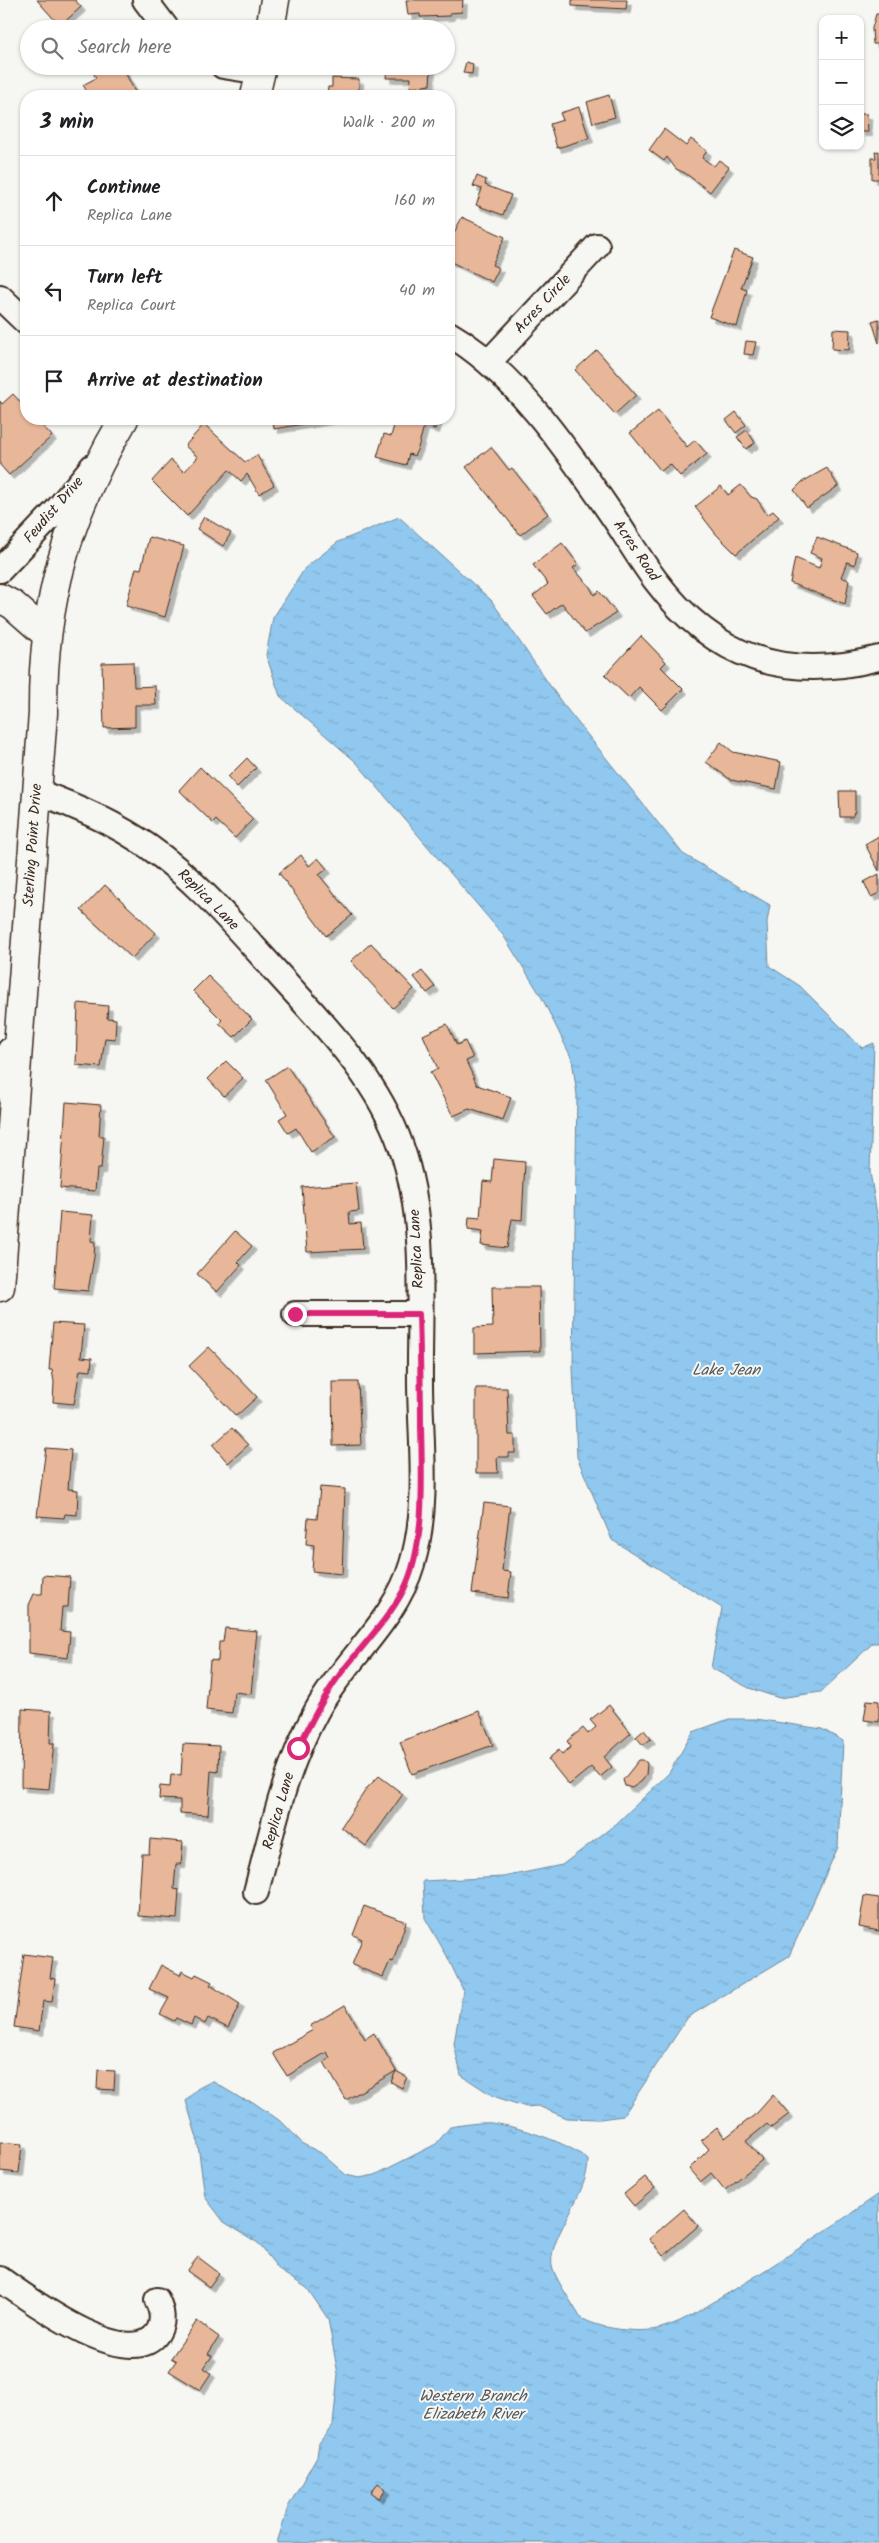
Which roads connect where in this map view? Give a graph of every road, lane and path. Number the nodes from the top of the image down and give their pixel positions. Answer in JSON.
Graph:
{"nodes":[{"id":1,"x":145,"y":0,"type":"edge"},
{"id":2,"x":275,"y":0,"type":"edge"},
{"id":3,"x":160,"y":20,"type":"edge"},
{"id":4,"x":272,"y":20,"type":"edge"},
{"id":5,"x":597,"y":246,"type":"dead end"},
{"id":6,"x":0,"y":297,"type":"edge"},
{"id":7,"x":20,"y":316,"type":"edge"},
{"id":8,"x":455,"y":338,"type":"edge"},
{"id":9,"x":490,"y":362,"type":"junction"},
{"id":10,"x":120,"y":425,"type":"edge"},
{"id":11,"x":106,"y":448,"type":"junction"},
{"id":12,"x":0,"y":570,"type":"edge"},
{"id":13,"x":0,"y":598,"type":"edge"},
{"id":14,"x":46,"y":634,"type":"junction"},
{"id":15,"x":879,"y":658,"type":"edge"},
{"id":16,"x":37,"y":792,"type":"junction"},
{"id":17,"x":21,"y":1011,"type":"junction"},
{"id":18,"x":0,"y":1087,"type":"edge"},
{"id":19,"x":0,"y":1287,"type":"edge"},
{"id":20,"x":295,"y":1314,"type":"dead end"},
{"id":21,"x":419,"y":1314,"type":"junction"},
{"id":22,"x":256,"y":1892,"type":"dead end"},
{"id":23,"x":0,"y":2279,"type":"edge"},
{"id":24,"x":157,"y":2300,"type":"dead end"}],
"edges":[{"from":1,"to":3,"type":"street"},
{"from":2,"to":4,"type":"street"},
{"from":5,"to":9,"type":"street","name":"Acres Circle"},
{"from":6,"to":7,"type":"street"},
{"from":8,"to":9,"type":"street","name":"Acres Road"},
{"from":9,"to":15,"type":"street","name":"Acres Road"},
{"from":10,"to":11,"type":"street","name":"Sterling Point Drive"},
{"from":11,"to":12,"type":"street","name":"Feudist Drive"},
{"from":11,"to":14,"type":"street","name":"Sterling Point Drive"},
{"from":13,"to":14,"type":"street"},
{"from":14,"to":16,"type":"street","name":"Sterling Point Drive"},
{"from":16,"to":17,"type":"street","name":"Sterling Point Drive"},
{"from":16,"to":21,"type":"street","name":"Replica Lane"},
{"from":17,"to":18,"type":"street"},
{"from":17,"to":19,"type":"street","name":"Sterling Point Drive"},
{"from":20,"to":21,"type":"street"},
{"from":21,"to":22,"type":"street","name":"Replica Lane"},
{"from":23,"to":24,"type":"street"}]}
